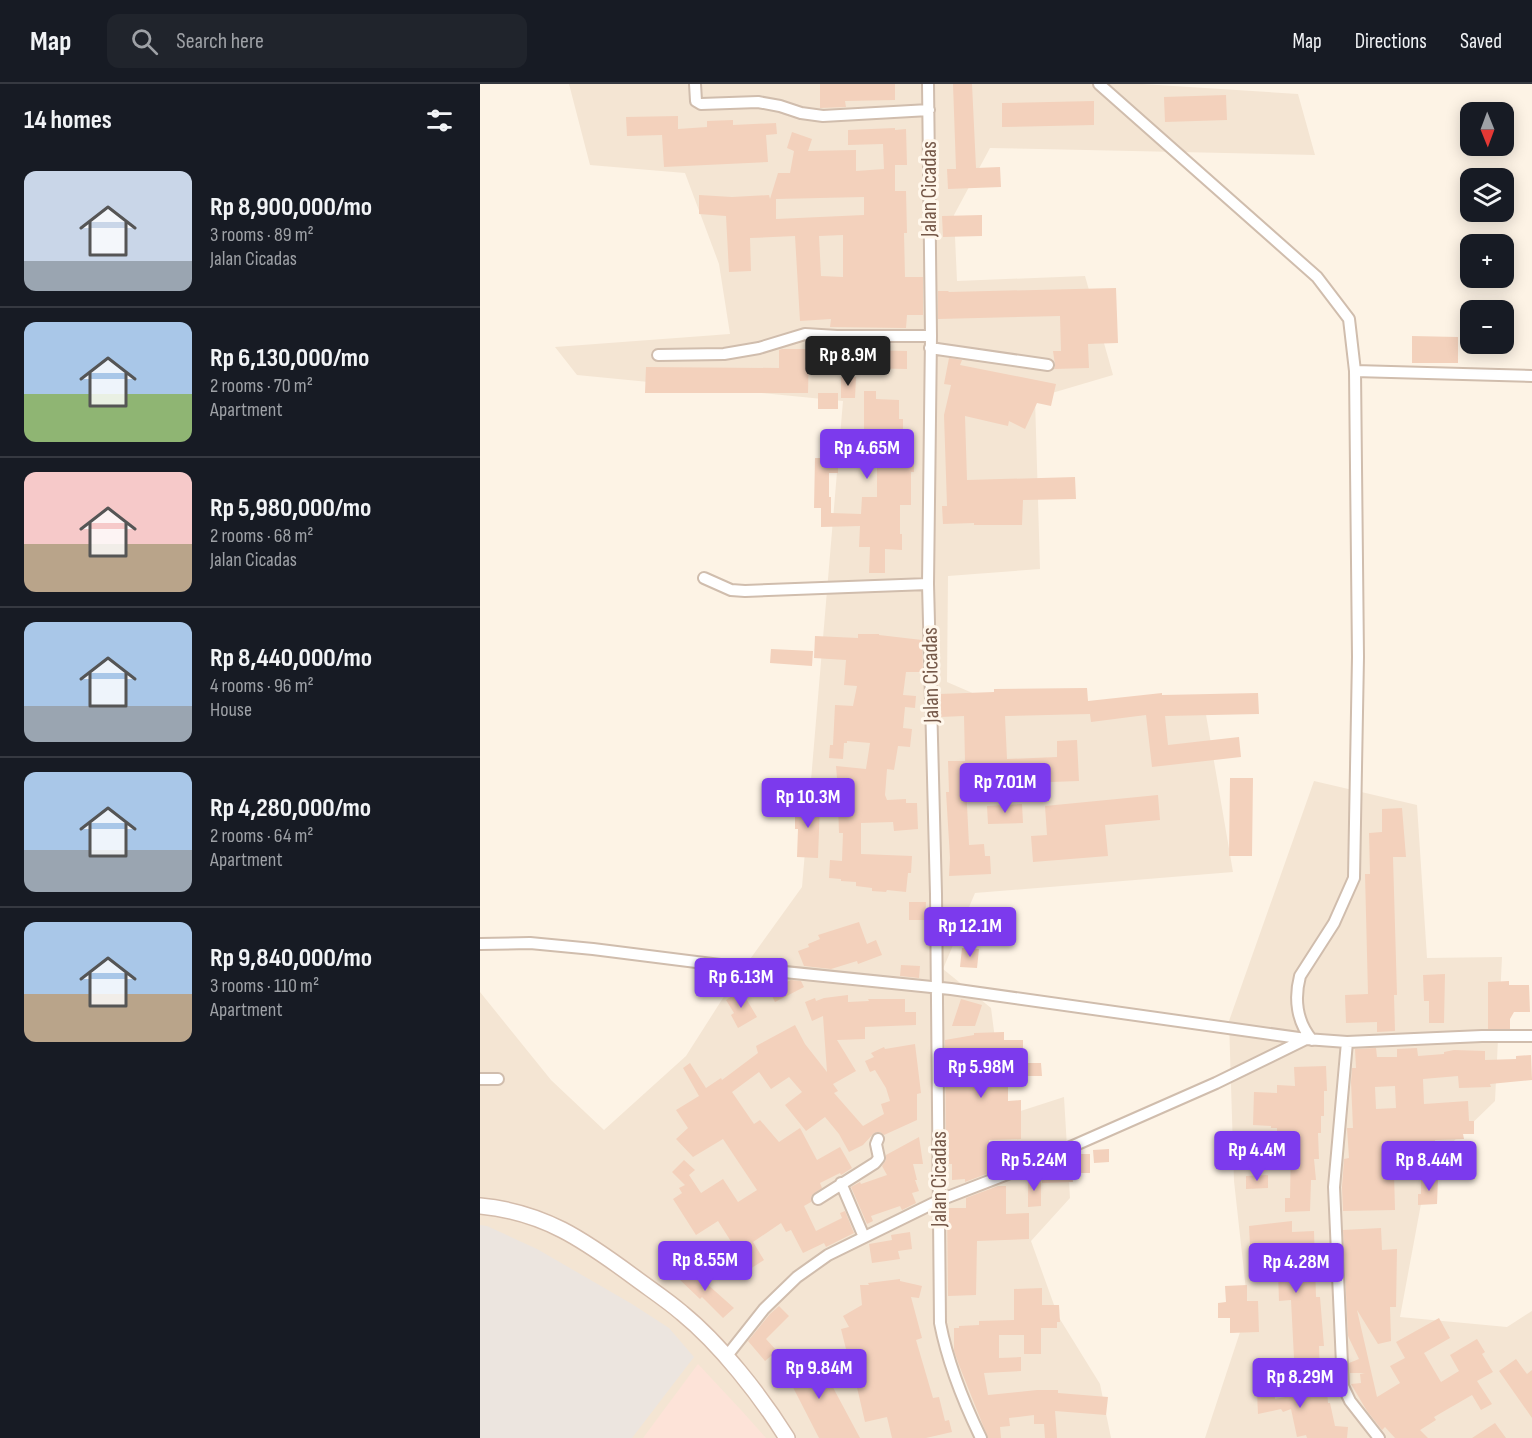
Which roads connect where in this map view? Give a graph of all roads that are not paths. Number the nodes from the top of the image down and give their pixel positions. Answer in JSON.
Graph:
{"nodes":[{"id":1,"x":694,"y":84,"type":"edge"},
{"id":2,"x":928,"y":84,"type":"edge"},
{"id":3,"x":1099,"y":84,"type":"edge"},
{"id":4,"x":928,"y":110,"type":"junction"},
{"id":5,"x":930,"y":342,"type":"junction"},
{"id":6,"x":658,"y":355,"type":"dead end"},
{"id":7,"x":1048,"y":364,"type":"dead end"},
{"id":8,"x":1355,"y":371,"type":"junction"},
{"id":9,"x":1532,"y":376,"type":"edge"},
{"id":10,"x":704,"y":578,"type":"dead end"},
{"id":11,"x":928,"y":584,"type":"junction"},
{"id":12,"x":480,"y":944,"type":"edge"},
{"id":13,"x":938,"y":988,"type":"junction"},
{"id":14,"x":1532,"y":1036,"type":"edge"},
{"id":15,"x":1309,"y":1039,"type":"junction"},
{"id":16,"x":1347,"y":1042,"type":"junction"},
{"id":17,"x":498,"y":1078,"type":"dead end"},
{"id":18,"x":480,"y":1079,"type":"edge"},
{"id":19,"x":878,"y":1139,"type":"dead end"},
{"id":20,"x":841,"y":1183,"type":"junction"},
{"id":21,"x":818,"y":1199,"type":"dead end"},
{"id":22,"x":940,"y":1200,"type":"junction"},
{"id":23,"x":480,"y":1206,"type":"edge"},
{"id":24,"x":864,"y":1237,"type":"junction"},
{"id":25,"x":726,"y":1357,"type":"junction"},
{"id":26,"x":787,"y":1438,"type":"edge"},
{"id":27,"x":981,"y":1438,"type":"edge"},
{"id":28,"x":1379,"y":1438,"type":"edge"}],
"edges":[{"from":1,"to":4,"type":"street"},
{"from":2,"to":4,"type":"street","name":"Jalan Cicadas"},
{"from":3,"to":8,"type":"street"},
{"from":4,"to":5,"type":"street","name":"Jalan Cicadas"},
{"from":5,"to":6,"type":"street"},
{"from":5,"to":7,"type":"street"},
{"from":5,"to":11,"type":"street","name":"Jalan Cicadas"},
{"from":8,"to":9,"type":"street"},
{"from":8,"to":15,"type":"street"},
{"from":10,"to":11,"type":"street"},
{"from":11,"to":13,"type":"street","name":"Jalan Cicadas"},
{"from":12,"to":13,"type":"street"},
{"from":13,"to":15,"type":"street"},
{"from":13,"to":22,"type":"street","name":"Jalan Cicadas"},
{"from":14,"to":16,"type":"street"},
{"from":15,"to":16,"type":"street"},
{"from":15,"to":22,"type":"street"},
{"from":16,"to":28,"type":"street"},
{"from":17,"to":18,"type":"street"},
{"from":19,"to":20,"type":"street"},
{"from":20,"to":21,"type":"street"},
{"from":20,"to":24,"type":"street"},
{"from":22,"to":24,"type":"street"},
{"from":22,"to":27,"type":"street","name":"Jalan Cicadas"},
{"from":23,"to":25,"type":"main road"},
{"from":24,"to":25,"type":"street"},
{"from":25,"to":26,"type":"main road"}]}
